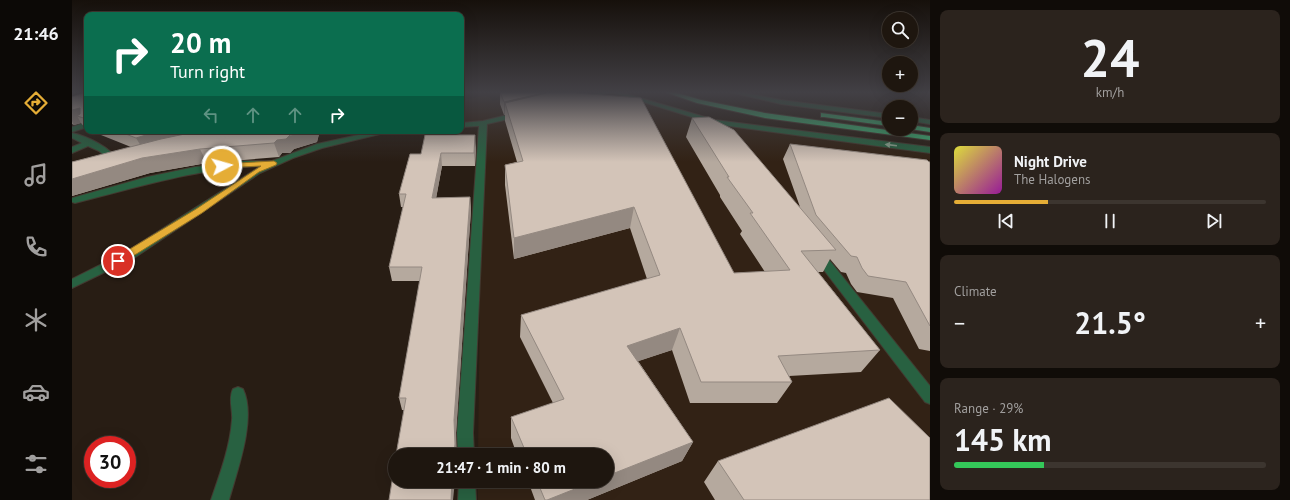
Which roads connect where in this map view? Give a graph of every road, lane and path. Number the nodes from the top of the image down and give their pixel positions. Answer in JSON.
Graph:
{"nodes":[{"id":1,"x":515,"y":115,"type":"edge"},
{"id":2,"x":692,"y":115,"type":"edge"},
{"id":3,"x":770,"y":115,"type":"edge"},
{"id":4,"x":827,"y":115,"type":"edge"},
{"id":5,"x":918,"y":120,"type":"edge"},
{"id":6,"x":714,"y":122,"type":"junction"},
{"id":7,"x":930,"y":122,"type":"edge"},
{"id":8,"x":484,"y":123,"type":"junction"},
{"id":9,"x":882,"y":123,"type":"edge"},
{"id":10,"x":84,"y":125,"type":"edge"},
{"id":11,"x":464,"y":125,"type":"edge"},
{"id":12,"x":918,"y":128,"type":"edge"},
{"id":13,"x":72,"y":130,"type":"edge"},
{"id":14,"x":930,"y":130,"type":"edge"},
{"id":15,"x":372,"y":134,"type":"edge"},
{"id":16,"x":723,"y":134,"type":"edge"},
{"id":17,"x":72,"y":135,"type":"edge"},
{"id":18,"x":930,"y":138,"type":"edge"},
{"id":19,"x":90,"y":142,"type":"junction"},
{"id":20,"x":72,"y":150,"type":"edge"},
{"id":21,"x":930,"y":150,"type":"edge"},
{"id":22,"x":116,"y":162,"type":"edge"},
{"id":23,"x":274,"y":163,"type":"junction"},
{"id":24,"x":75,"y":200,"type":"dead end"},
{"id":25,"x":812,"y":247,"type":"edge"},
{"id":26,"x":72,"y":284,"type":"edge"},
{"id":27,"x":238,"y":394,"type":"dead end"},
{"id":28,"x":930,"y":397,"type":"edge"},
{"id":29,"x":466,"y":448,"type":"edge"},
{"id":30,"x":467,"y":488,"type":"edge"},
{"id":31,"x":220,"y":500,"type":"edge"},
{"id":32,"x":467,"y":500,"type":"edge"}],
"edges":[{"from":1,"to":8,"type":"street"},
{"from":2,"to":6,"type":"street"},
{"from":3,"to":18,"type":"highway"},
{"from":4,"to":9,"type":"highway"},
{"from":5,"to":7,"type":"street"},
{"from":6,"to":16,"type":"street"},
{"from":21,"to":6,"type":"street","one_way":true},
{"from":8,"to":11,"type":"street"},
{"from":8,"to":29,"type":"street"},
{"from":10,"to":13,"type":"street"},
{"from":12,"to":14,"type":"highway"},
{"from":15,"to":23,"type":"street"},
{"from":17,"to":19,"type":"street"},
{"from":19,"to":20,"type":"street"},
{"from":19,"to":22,"type":"street"},
{"from":23,"to":24,"type":"street"},
{"from":23,"to":26,"type":"street"},
{"from":25,"to":28,"type":"street"},
{"from":27,"to":31,"type":"street"},
{"from":30,"to":32,"type":"street"}]}
